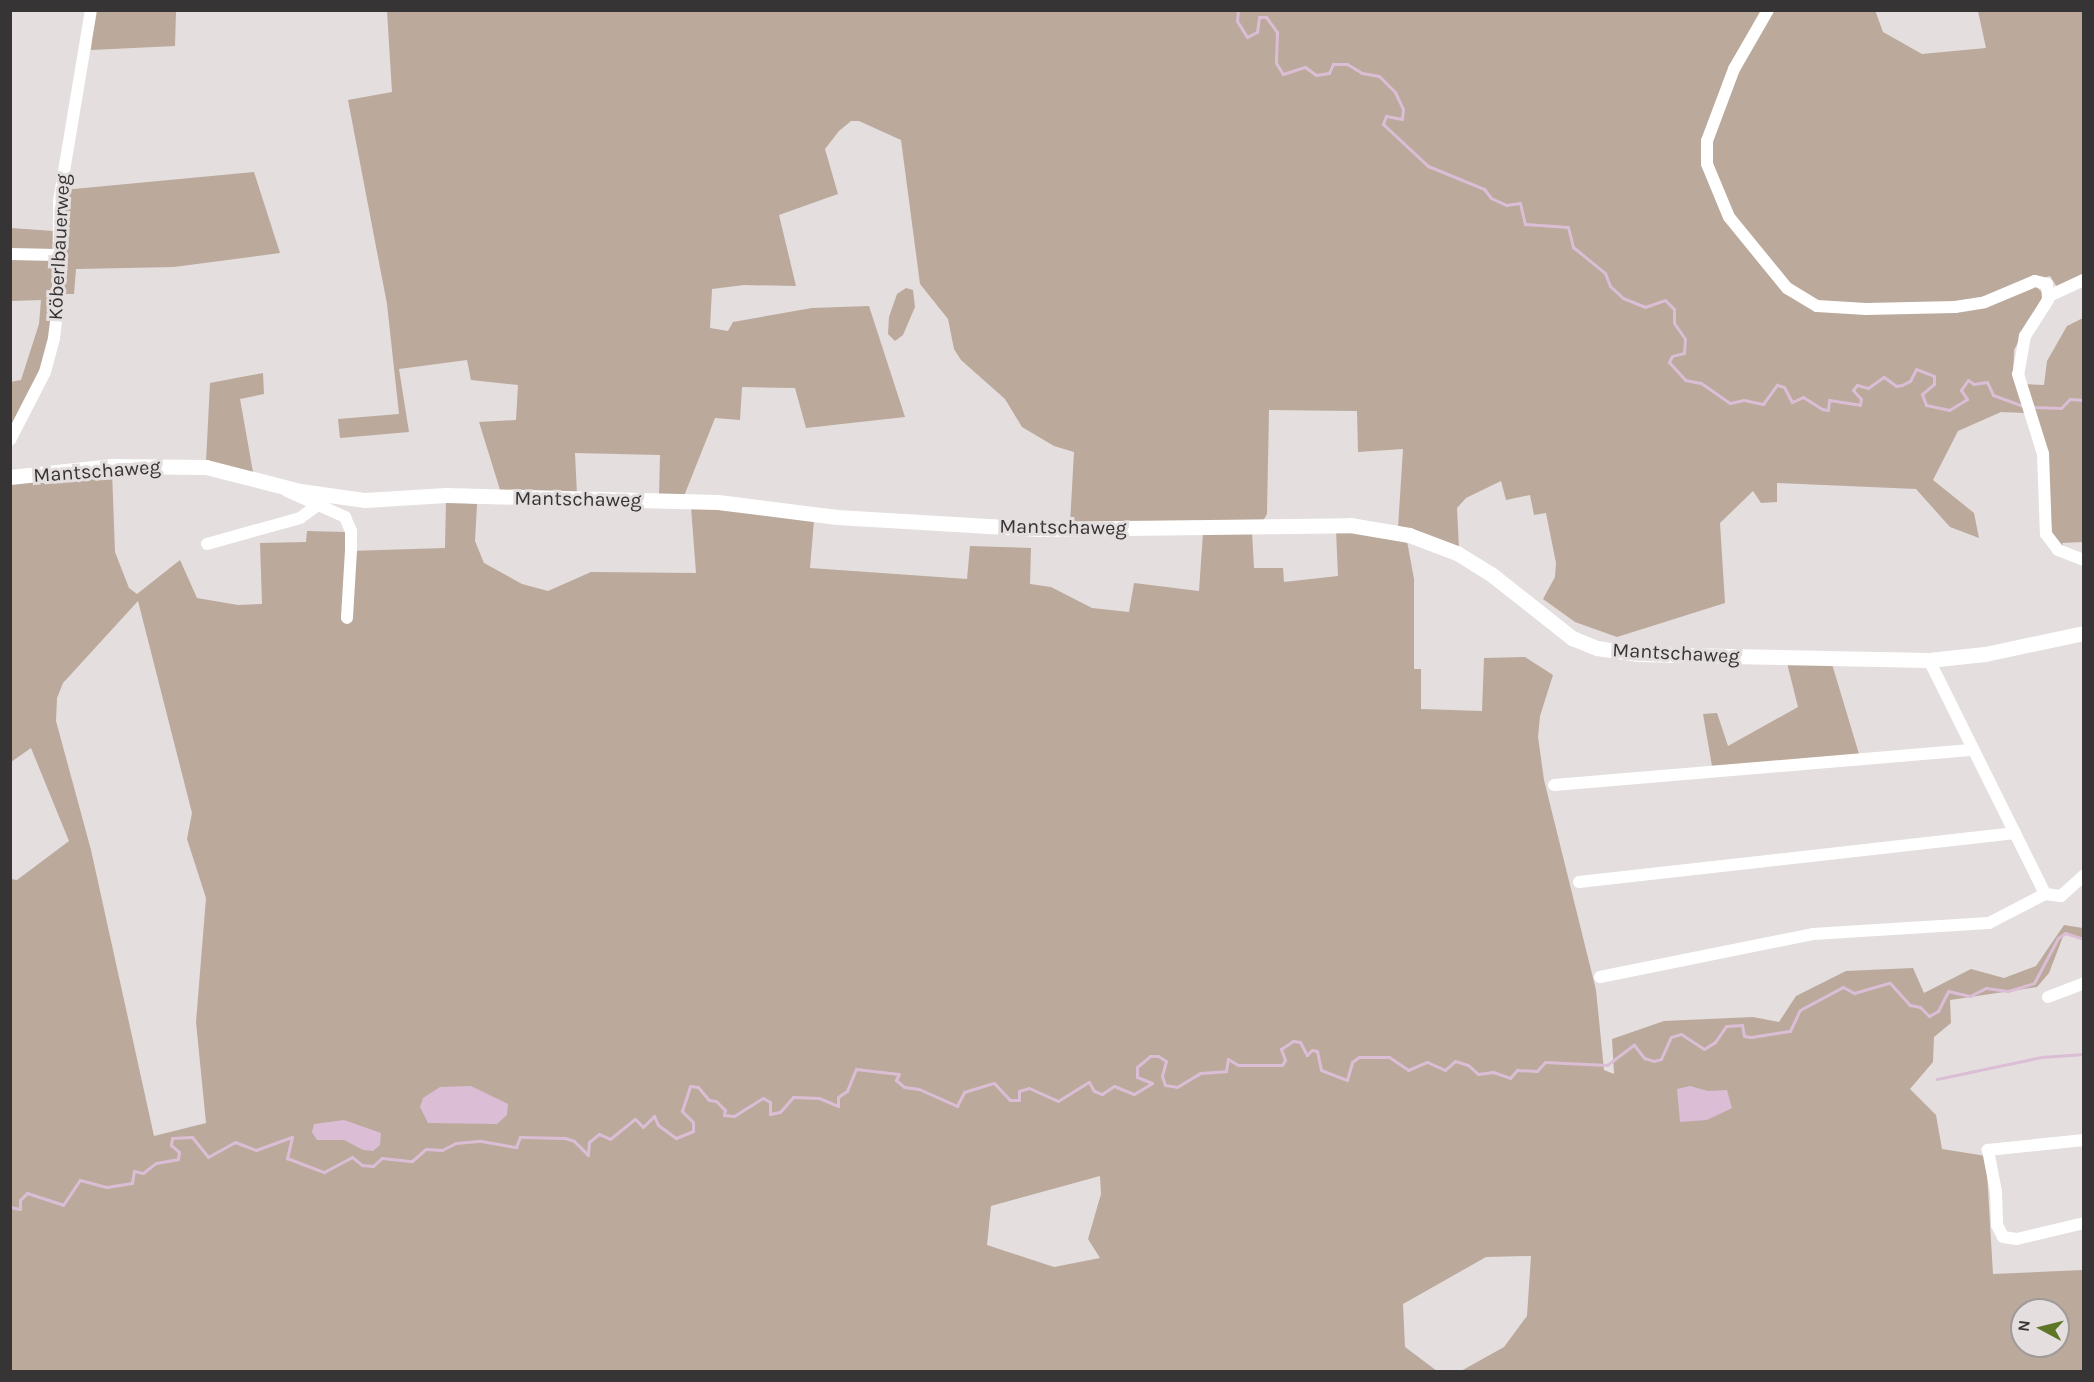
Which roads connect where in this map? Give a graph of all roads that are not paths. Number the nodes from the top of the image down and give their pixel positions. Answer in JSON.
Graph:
{"nodes":[{"id":1,"x":91,"y":10,"type":"edge"},
{"id":2,"x":1768,"y":10,"type":"edge"},
{"id":3,"x":10,"y":254,"type":"edge"},
{"id":4,"x":57,"y":255,"type":"junction"},
{"id":5,"x":2084,"y":280,"type":"edge"},
{"id":6,"x":2049,"y":296,"type":"junction"},
{"id":7,"x":10,"y":440,"type":"edge"},
{"id":8,"x":10,"y":477,"type":"edge"},
{"id":9,"x":270,"y":482,"type":"junction"},
{"id":10,"x":364,"y":500,"type":"junction"},
{"id":11,"x":315,"y":507,"type":"junction"},
{"id":12,"x":335,"y":510,"type":"junction"},
{"id":13,"x":207,"y":544,"type":"dead end"},
{"id":14,"x":2084,"y":560,"type":"edge"},
{"id":15,"x":347,"y":618,"type":"dead end"},
{"id":16,"x":2084,"y":633,"type":"edge"},
{"id":17,"x":1929,"y":660,"type":"junction"},
{"id":18,"x":1974,"y":750,"type":"junction"},
{"id":19,"x":1554,"y":785,"type":"dead end"},
{"id":20,"x":2015,"y":833,"type":"junction"},
{"id":21,"x":2084,"y":875,"type":"edge"},
{"id":22,"x":1579,"y":882,"type":"dead end"},
{"id":23,"x":2045,"y":894,"type":"junction"},
{"id":24,"x":1599,"y":977,"type":"dead end"},
{"id":25,"x":2084,"y":982,"type":"edge"},
{"id":26,"x":2048,"y":997,"type":"dead end"},
{"id":27,"x":2084,"y":1140,"type":"edge"},
{"id":28,"x":2084,"y":1223,"type":"edge"}],
"edges":[{"from":1,"to":4,"type":"street","name":"Köberlbauerweg"},
{"from":2,"to":6,"type":"street"},
{"from":3,"to":4,"type":"street"},
{"from":4,"to":7,"type":"street","name":"Köberlbauerweg"},
{"from":5,"to":6,"type":"street"},
{"from":6,"to":14,"type":"street"},
{"from":8,"to":9,"type":"street","name":"Mantschaweg"},
{"from":9,"to":10,"type":"street","name":"Mantschaweg"},
{"from":9,"to":11,"type":"street"},
{"from":10,"to":12,"type":"street"},
{"from":10,"to":17,"type":"street","name":"Mantschaweg"},
{"from":11,"to":12,"type":"street"},
{"from":11,"to":13,"type":"street"},
{"from":12,"to":15,"type":"street"},
{"from":16,"to":17,"type":"street","name":"Mantschaweg"},
{"from":17,"to":18,"type":"street"},
{"from":18,"to":19,"type":"street"},
{"from":18,"to":20,"type":"street"},
{"from":20,"to":22,"type":"street"},
{"from":20,"to":23,"type":"street"},
{"from":21,"to":23,"type":"street"},
{"from":23,"to":24,"type":"street"},
{"from":25,"to":26,"type":"street"},
{"from":27,"to":28,"type":"street"}]}
